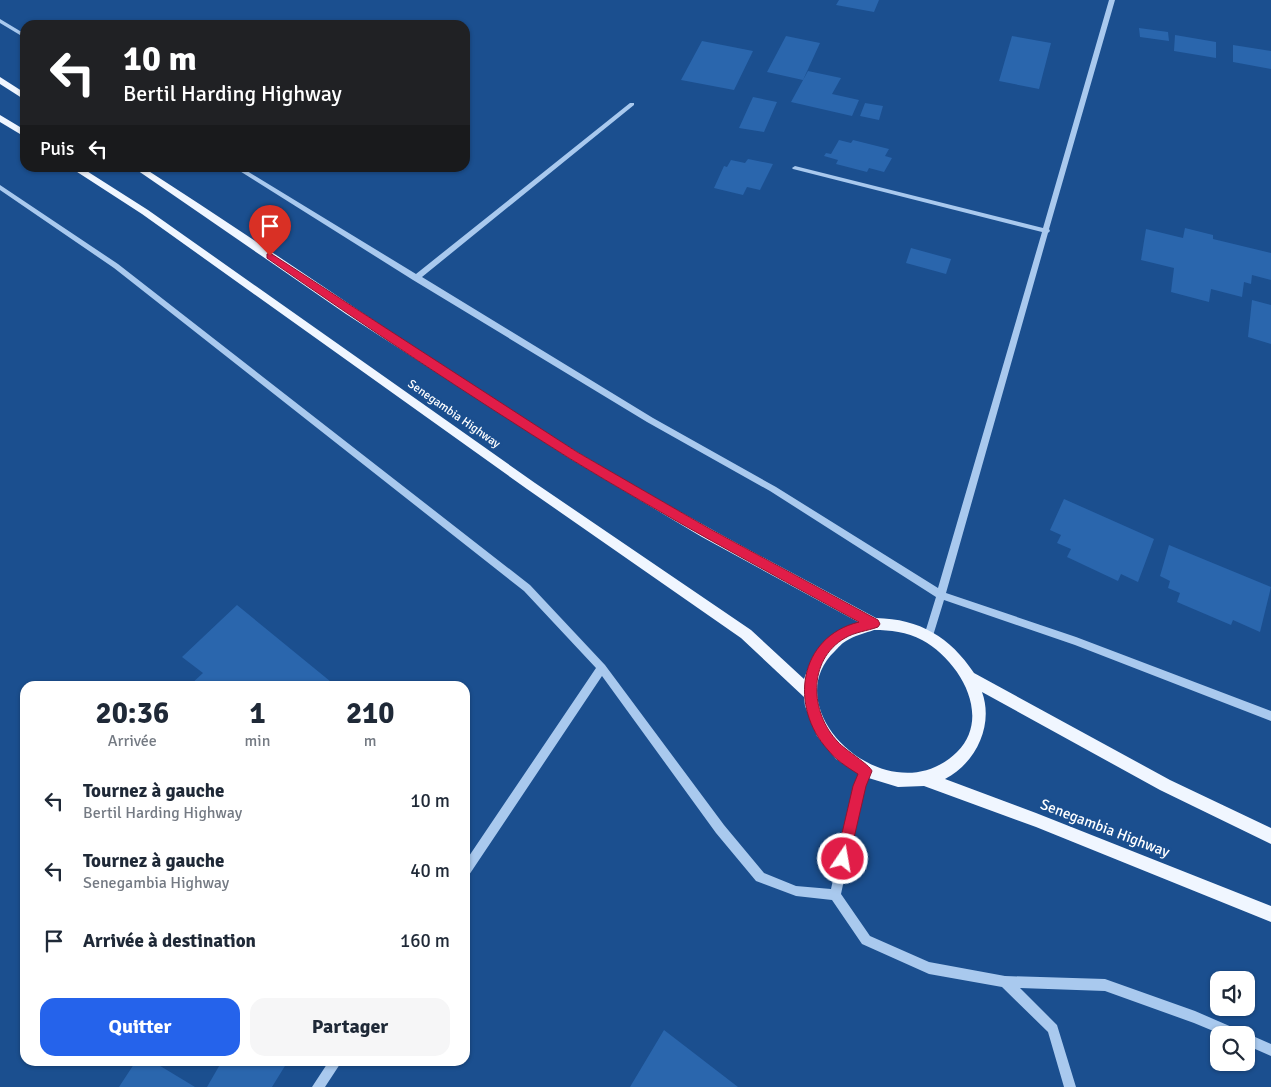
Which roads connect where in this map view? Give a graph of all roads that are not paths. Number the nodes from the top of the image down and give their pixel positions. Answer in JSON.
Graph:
{"nodes":[{"id":1,"x":1112,"y":0,"type":"edge"},
{"id":2,"x":0,"y":21,"type":"edge"},
{"id":3,"x":20,"y":33,"type":"edge"},
{"id":4,"x":0,"y":80,"type":"edge"},
{"id":5,"x":20,"y":94,"type":"edge"},
{"id":6,"x":632,"y":104,"type":"dead end"},
{"id":7,"x":0,"y":118,"type":"edge"},
{"id":8,"x":20,"y":131,"type":"edge"},
{"id":9,"x":795,"y":168,"type":"dead end"},
{"id":10,"x":82,"y":172,"type":"edge"},
{"id":11,"x":144,"y":172,"type":"edge"},
{"id":12,"x":244,"y":172,"type":"edge"},
{"id":13,"x":0,"y":187,"type":"edge"},
{"id":14,"x":1047,"y":231,"type":"junction"},
{"id":15,"x":416,"y":278,"type":"junction"},
{"id":16,"x":941,"y":595,"type":"junction"},
{"id":17,"x":874,"y":624,"type":"junction"},
{"id":18,"x":929,"y":636,"type":"junction"},
{"id":19,"x":602,"y":668,"type":"junction"},
{"id":20,"x":970,"y":678,"type":"junction"},
{"id":21,"x":809,"y":692,"type":"junction"},
{"id":22,"x":1271,"y":716,"type":"edge"},
{"id":23,"x":866,"y":771,"type":"junction"},
{"id":24,"x":925,"y":779,"type":"junction"},
{"id":25,"x":1271,"y":836,"type":"edge"},
{"id":26,"x":470,"y":864,"type":"edge"},
{"id":27,"x":835,"y":895,"type":"junction"},
{"id":28,"x":1271,"y":914,"type":"edge"},
{"id":29,"x":1005,"y":982,"type":"junction"},
{"id":30,"x":1216,"y":1026,"type":"edge"},
{"id":31,"x":1255,"y":1043,"type":"edge"},
{"id":32,"x":1271,"y":1050,"type":"edge"},
{"id":33,"x":333,"y":1066,"type":"edge"},
{"id":34,"x":318,"y":1087,"type":"edge"},
{"id":35,"x":1070,"y":1087,"type":"edge"}],
"edges":[{"from":1,"to":14,"type":"street"},
{"from":2,"to":3,"type":"street"},
{"from":4,"to":5,"type":"main road"},
{"from":6,"to":15,"type":"street"},
{"from":7,"to":8,"type":"main road"},
{"from":9,"to":14,"type":"street"},
{"from":10,"to":21,"type":"main road","name":"Senegambia Highway"},
{"from":11,"to":17,"type":"main road"},
{"from":12,"to":15,"type":"street"},
{"from":13,"to":19,"type":"street"},
{"from":14,"to":16,"type":"street"},
{"from":15,"to":16,"type":"street"},
{"from":16,"to":18,"type":"street"},
{"from":16,"to":22,"type":"street"},
{"from":17,"to":18,"type":"main road"},
{"from":17,"to":21,"type":"main road"},
{"from":18,"to":20,"type":"main road"},
{"from":19,"to":26,"type":"street"},
{"from":19,"to":27,"type":"street"},
{"from":20,"to":24,"type":"main road"},
{"from":20,"to":25,"type":"main road"},
{"from":21,"to":23,"type":"main road"},
{"from":23,"to":24,"type":"main road"},
{"from":23,"to":27,"type":"street"},
{"from":24,"to":28,"type":"main road","name":"Senegambia Highway"},
{"from":27,"to":29,"type":"street"},
{"from":29,"to":30,"type":"street"},
{"from":29,"to":35,"type":"street"},
{"from":31,"to":32,"type":"street"},
{"from":33,"to":34,"type":"street"}]}
